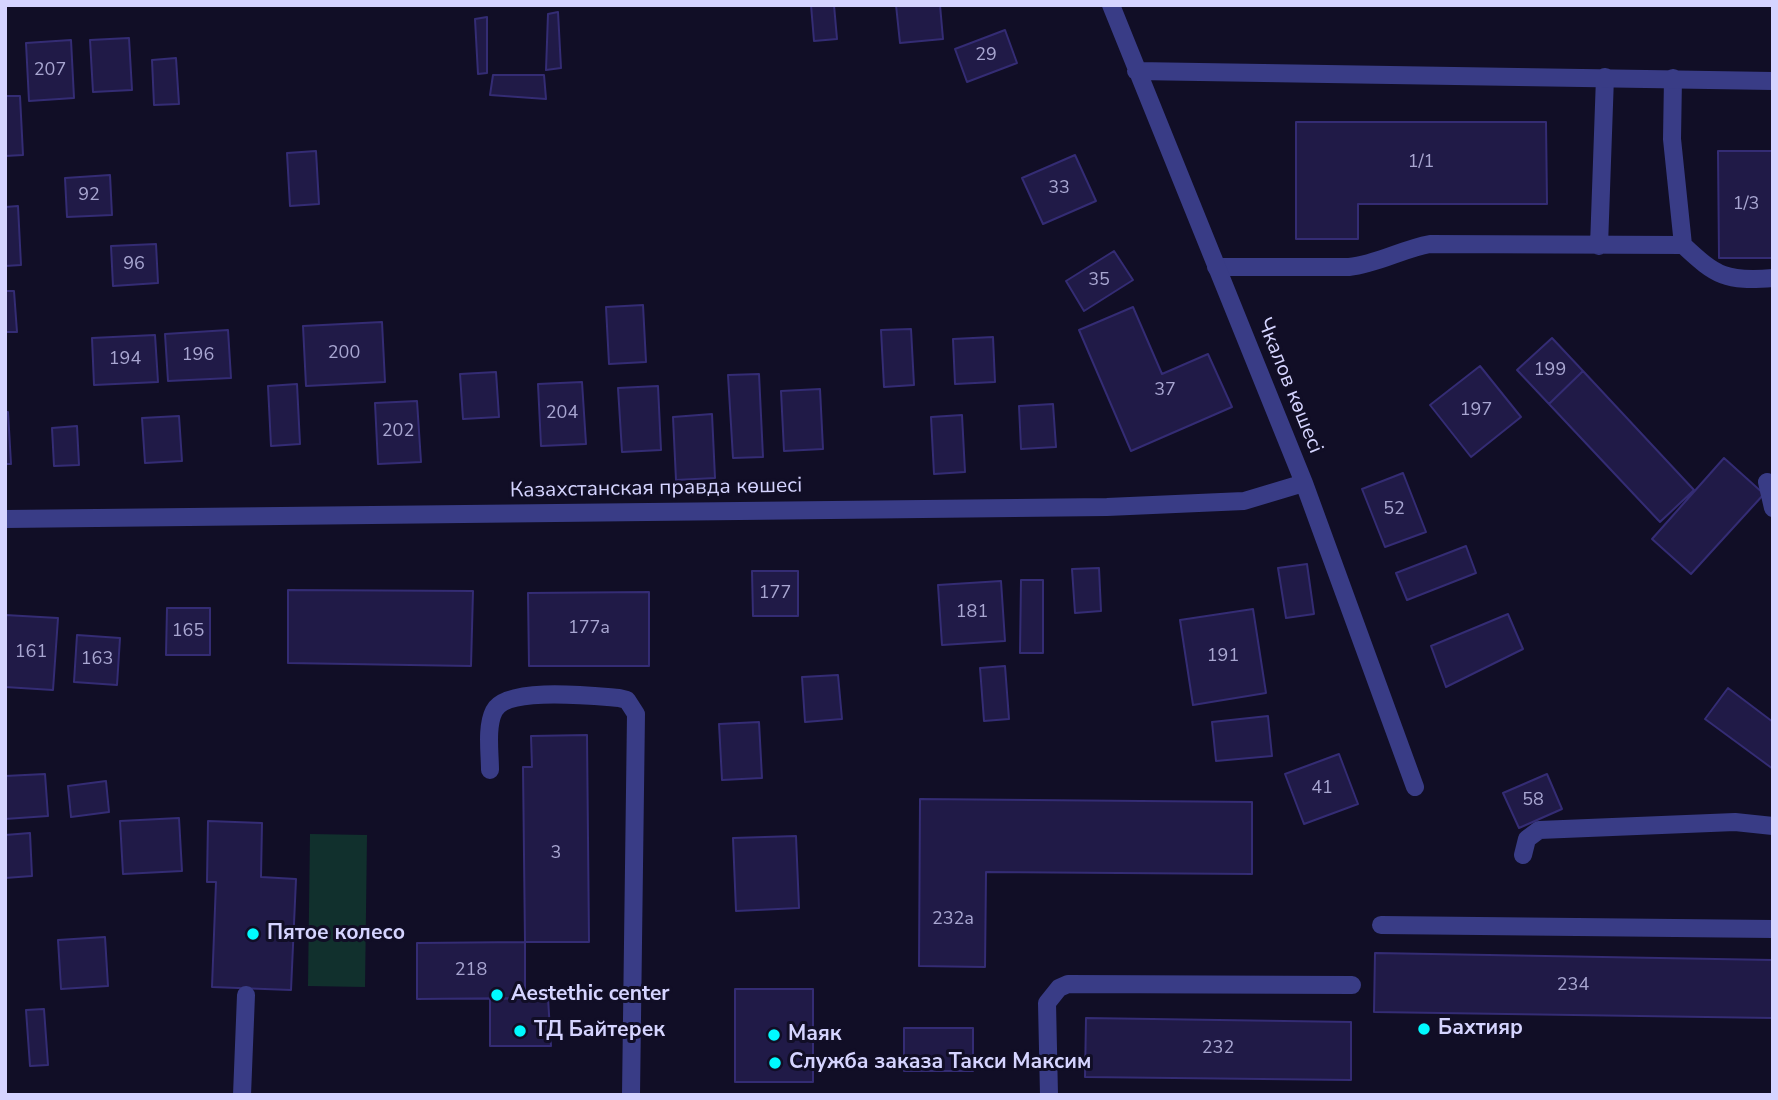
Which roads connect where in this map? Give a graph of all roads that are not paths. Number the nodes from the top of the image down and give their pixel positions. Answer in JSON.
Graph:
{"nodes":[{"id":1,"x":1111,"y":5,"type":"edge"},
{"id":2,"x":1136,"y":71,"type":"junction"},
{"id":3,"x":1605,"y":77,"type":"junction"},
{"id":4,"x":1673,"y":78,"type":"junction"},
{"id":5,"x":1773,"y":81,"type":"edge"},
{"id":6,"x":1683,"y":245,"type":"junction"},
{"id":7,"x":1599,"y":246,"type":"junction"},
{"id":8,"x":1216,"y":267,"type":"junction"},
{"id":9,"x":1773,"y":278,"type":"edge"},
{"id":10,"x":1767,"y":482,"type":"dead end"},
{"id":11,"x":1304,"y":483,"type":"junction"},
{"id":12,"x":1773,"y":508,"type":"edge"},
{"id":13,"x":5,"y":519,"type":"edge"},
{"id":14,"x":490,"y":770,"type":"dead end"},
{"id":15,"x":1415,"y":787,"type":"dead end"},
{"id":16,"x":1773,"y":826,"type":"edge"},
{"id":17,"x":1523,"y":855,"type":"dead end"},
{"id":18,"x":1381,"y":925,"type":"dead end"},
{"id":19,"x":1773,"y":929,"type":"edge"},
{"id":20,"x":1352,"y":985,"type":"dead end"},
{"id":21,"x":246,"y":995,"type":"dead end"},
{"id":22,"x":242,"y":1095,"type":"edge"},
{"id":23,"x":631,"y":1095,"type":"edge"},
{"id":24,"x":1049,"y":1095,"type":"edge"}],
"edges":[{"from":1,"to":2,"type":"street","name":"Чкалов көшесі"},
{"from":2,"to":3,"type":"street"},
{"from":2,"to":8,"type":"street","name":"Чкалов көшесі"},
{"from":3,"to":4,"type":"street"},
{"from":3,"to":7,"type":"street"},
{"from":4,"to":5,"type":"street"},
{"from":4,"to":6,"type":"street"},
{"from":6,"to":7,"type":"street"},
{"from":6,"to":9,"type":"street"},
{"from":7,"to":8,"type":"street"},
{"from":8,"to":11,"type":"street","name":"Чкалов көшесі"},
{"from":10,"to":12,"type":"street"},
{"from":11,"to":13,"type":"street","name":"Казахстанская правда көшесі"},
{"from":11,"to":15,"type":"street","name":"Чкалов көшесі"},
{"from":14,"to":23,"type":"street"},
{"from":16,"to":17,"type":"street"},
{"from":18,"to":19,"type":"street"},
{"from":20,"to":24,"type":"street"},
{"from":21,"to":22,"type":"street"}]}
